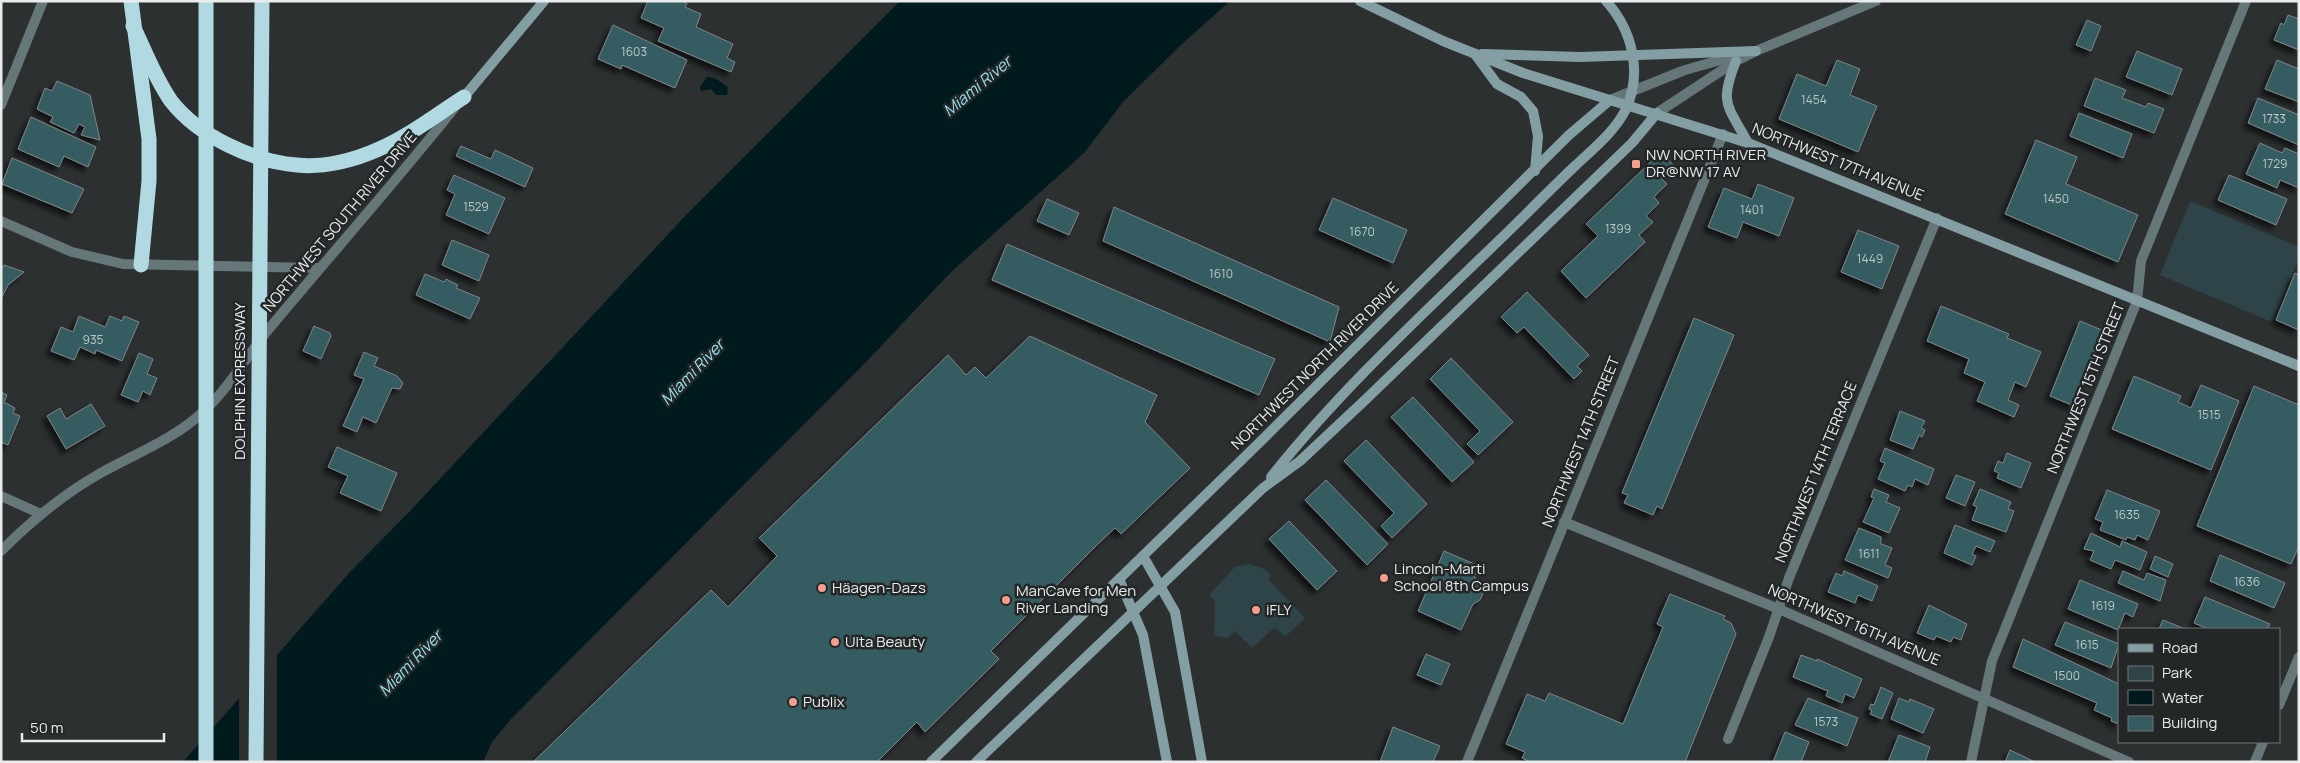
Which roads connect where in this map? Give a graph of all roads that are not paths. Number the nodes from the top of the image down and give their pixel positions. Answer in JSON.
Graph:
{"nodes":[{"id":1,"x":43,"y":1,"type":"edge"},
{"id":2,"x":131,"y":1,"type":"edge"},
{"id":3,"x":206,"y":1,"type":"edge"},
{"id":4,"x":262,"y":1,"type":"edge"},
{"id":5,"x":544,"y":1,"type":"edge"},
{"id":6,"x":1360,"y":1,"type":"edge"},
{"id":7,"x":1606,"y":1,"type":"edge"},
{"id":8,"x":1876,"y":1,"type":"edge"},
{"id":9,"x":2246,"y":1,"type":"edge"},
{"id":10,"x":133,"y":26,"type":"junction"},
{"id":11,"x":1756,"y":50,"type":"junction"},
{"id":12,"x":1474,"y":54,"type":"junction"},
{"id":13,"x":1736,"y":61,"type":"junction"},
{"id":14,"x":464,"y":97,"type":"junction"},
{"id":15,"x":1610,"y":100,"type":"junction"},
{"id":16,"x":1,"y":105,"type":"edge"},
{"id":17,"x":1657,"y":113,"type":"junction"},
{"id":18,"x":1723,"y":134,"type":"junction"},
{"id":19,"x":1748,"y":143,"type":"junction"},
{"id":20,"x":1535,"y":171,"type":"junction"},
{"id":21,"x":1937,"y":218,"type":"junction"},
{"id":22,"x":1,"y":221,"type":"edge"},
{"id":23,"x":141,"y":265,"type":"junction"},
{"id":24,"x":320,"y":268,"type":"junction"},
{"id":25,"x":2137,"y":301,"type":"junction"},
{"id":26,"x":2299,"y":366,"type":"edge"},
{"id":27,"x":1263,"y":488,"type":"junction"},
{"id":28,"x":1,"y":496,"type":"edge"},
{"id":29,"x":41,"y":514,"type":"junction"},
{"id":30,"x":1564,"y":522,"type":"junction"},
{"id":31,"x":1,"y":552,"type":"edge"},
{"id":32,"x":1143,"y":556,"type":"junction"},
{"id":33,"x":1119,"y":579,"type":"junction"},
{"id":34,"x":1162,"y":586,"type":"junction"},
{"id":35,"x":1778,"y":608,"type":"junction"},
{"id":36,"x":1133,"y":612,"type":"junction"},
{"id":37,"x":2299,"y":657,"type":"edge"},
{"id":38,"x":1985,"y":697,"type":"junction"},
{"id":39,"x":2280,"y":703,"type":"edge"},
{"id":40,"x":1728,"y":739,"type":"dead end"},
{"id":41,"x":2263,"y":743,"type":"edge"},
{"id":42,"x":206,"y":762,"type":"edge"},
{"id":43,"x":256,"y":762,"type":"edge"},
{"id":44,"x":931,"y":762,"type":"edge"},
{"id":45,"x":976,"y":762,"type":"edge"},
{"id":46,"x":1166,"y":762,"type":"edge"},
{"id":47,"x":1202,"y":762,"type":"edge"},
{"id":48,"x":1467,"y":762,"type":"edge"},
{"id":49,"x":1971,"y":762,"type":"edge"},
{"id":50,"x":2129,"y":762,"type":"edge"},
{"id":51,"x":2255,"y":762,"type":"edge"}],
"edges":[{"from":1,"to":16,"type":"street"},
{"from":2,"to":10,"type":"highway"},
{"from":3,"to":42,"type":"highway","bridge":true},
{"from":4,"to":43,"type":"highway","name":"DOLPHIN EXPRESSWAY","bridge":true},
{"from":5,"to":14,"type":"main road","name":"NORTHWEST SOUTH RIVER DRIVE"},
{"from":6,"to":12,"type":"main road","name":"NORTHWEST 17TH AVENUE"},
{"from":7,"to":27,"type":"main road","bridge":true},
{"from":8,"to":11,"type":"street","name":"NORTHWEST NORTH RIVER DRIVE"},
{"from":9,"to":25,"type":"street","name":"NORTHWEST 15TH STREET"},
{"from":10,"to":14,"type":"highway"},
{"from":10,"to":23,"type":"highway"},
{"from":11,"to":12,"type":"main road"},
{"from":11,"to":13,"type":"street","name":"NORTHWEST NORTH RIVER DRIVE"},
{"from":11,"to":15,"type":"street","name":"NORTHWEST NORTH RIVER DRIVE"},
{"from":12,"to":15,"type":"main road","name":"NORTHWEST 17TH AVENUE"},
{"from":12,"to":20,"type":"main road"},
{"from":13,"to":17,"type":"street","name":"NORTHWEST NORTH RIVER DRIVE"},
{"from":13,"to":19,"type":"main road"},
{"from":14,"to":24,"type":"street","name":"NORTHWEST SOUTH RIVER DRIVE"},
{"from":15,"to":17,"type":"main road","name":"NORTHWEST 17TH AVENUE"},
{"from":15,"to":20,"type":"main road","name":"NORTHWEST NORTH RIVER DRIVE"},
{"from":17,"to":18,"type":"main road","name":"NORTHWEST 17TH AVENUE"},
{"from":17,"to":27,"type":"main road","name":"NORTHWEST NORTH RIVER DRIVE"},
{"from":18,"to":19,"type":"main road","name":"NORTHWEST 17TH AVENUE"},
{"from":18,"to":30,"type":"street","name":"NORTHWEST 14TH STREET"},
{"from":19,"to":21,"type":"main road","name":"NORTHWEST 17TH AVENUE"},
{"from":20,"to":32,"type":"main road","name":"NORTHWEST NORTH RIVER DRIVE"},
{"from":21,"to":25,"type":"main road","name":"NORTHWEST 17TH AVENUE"},
{"from":21,"to":35,"type":"street","name":"NORTHWEST 14TH TERRACE"},
{"from":22,"to":23,"type":"street"},
{"from":23,"to":24,"type":"street"},
{"from":24,"to":29,"type":"street","name":"NORTHWEST SOUTH RIVER DRIVE"},
{"from":25,"to":26,"type":"main road","name":"NORTHWEST 17TH AVENUE"},
{"from":25,"to":38,"type":"street","name":"NORTHWEST 15TH STREET"},
{"from":27,"to":34,"type":"main road","name":"NORTHWEST NORTH RIVER DRIVE"},
{"from":28,"to":29,"type":"street"},
{"from":29,"to":31,"type":"street","name":"NORTHWEST SOUTH RIVER DRIVE"},
{"from":30,"to":35,"type":"street","name":"NORTHWEST 16TH AVENUE"},
{"from":30,"to":48,"type":"street","name":"NORTHWEST 14TH STREET"},
{"from":32,"to":33,"type":"main road","name":"NORTHWEST NORTH RIVER DRIVE"},
{"from":32,"to":34,"type":"main road"},
{"from":33,"to":36,"type":"main road"},
{"from":33,"to":44,"type":"main road","name":"NORTHWEST NORTH RIVER DRIVE"},
{"from":34,"to":36,"type":"main road","name":"NORTHWEST NORTH RIVER DRIVE"},
{"from":34,"to":47,"type":"main road"},
{"from":35,"to":38,"type":"street","name":"NORTHWEST 16TH AVENUE"},
{"from":35,"to":40,"type":"street","name":"NORTHWEST 14TH TERRACE"},
{"from":36,"to":45,"type":"main road","name":"NORTHWEST NORTH RIVER DRIVE"},
{"from":36,"to":46,"type":"main road"},
{"from":37,"to":39,"type":"street"},
{"from":38,"to":49,"type":"street","name":"NORTHWEST 15TH STREET"},
{"from":38,"to":50,"type":"street","name":"NORTHWEST 16TH AVENUE"},
{"from":41,"to":51,"type":"street"}]}
